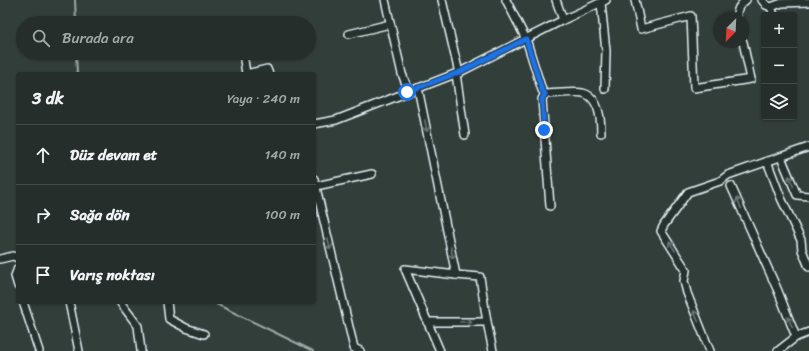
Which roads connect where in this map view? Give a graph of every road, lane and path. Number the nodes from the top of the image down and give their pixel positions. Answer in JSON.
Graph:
{"nodes":[{"id":1,"x":385,"y":0,"type":"edge"},
{"id":2,"x":442,"y":0,"type":"edge"},
{"id":3,"x":506,"y":0,"type":"edge"},
{"id":4,"x":556,"y":0,"type":"edge"},
{"id":5,"x":634,"y":0,"type":"edge"},
{"id":6,"x":746,"y":0,"type":"edge"},
{"id":7,"x":762,"y":0,"type":"edge"},
{"id":8,"x":782,"y":1,"type":"edge"},
{"id":9,"x":604,"y":2,"type":"edge"},
{"id":10,"x":809,"y":2,"type":"edge"},
{"id":11,"x":771,"y":7,"type":"junction"},
{"id":12,"x":737,"y":12,"type":"edge"},
{"id":13,"x":773,"y":12,"type":"edge"},
{"id":14,"x":563,"y":20,"type":"junction"},
{"id":15,"x":390,"y":24,"type":"junction"},
{"id":16,"x":349,"y":34,"type":"dead end"},
{"id":17,"x":526,"y":39,"type":"junction"},
{"id":18,"x":744,"y":48,"type":"edge"},
{"id":19,"x":244,"y":60,"type":"edge"},
{"id":20,"x":246,"y":72,"type":"edge"},
{"id":21,"x":254,"y":72,"type":"edge"},
{"id":22,"x":268,"y":72,"type":"edge"},
{"id":23,"x":457,"y":73,"type":"junction"},
{"id":24,"x":418,"y":88,"type":"junction"},
{"id":25,"x":605,"y":89,"type":"dead end"},
{"id":26,"x":409,"y":91,"type":"junction"},
{"id":27,"x":545,"y":94,"type":"junction"},
{"id":28,"x":316,"y":124,"type":"edge"},
{"id":29,"x":601,"y":133,"type":"dead end"},
{"id":30,"x":465,"y":135,"type":"dead end"},
{"id":31,"x":809,"y":147,"type":"edge"},
{"id":32,"x":781,"y":157,"type":"junction"},
{"id":33,"x":767,"y":161,"type":"junction"},
{"id":34,"x":372,"y":174,"type":"dead end"},
{"id":35,"x":316,"y":182,"type":"edge"},
{"id":36,"x":316,"y":186,"type":"edge"},
{"id":37,"x":732,"y":186,"type":"dead end"},
{"id":38,"x":809,"y":196,"type":"edge"},
{"id":39,"x":550,"y":206,"type":"dead end"},
{"id":40,"x":16,"y":257,"type":"edge"},
{"id":41,"x":0,"y":259,"type":"edge"},
{"id":42,"x":809,"y":268,"type":"edge"},
{"id":43,"x":456,"y":275,"type":"junction"},
{"id":44,"x":24,"y":304,"type":"edge"},
{"id":45,"x":69,"y":304,"type":"edge"},
{"id":46,"x":122,"y":304,"type":"edge"},
{"id":47,"x":167,"y":304,"type":"edge"},
{"id":48,"x":427,"y":322,"type":"junction"},
{"id":49,"x":487,"y":322,"type":"junction"},
{"id":50,"x":809,"y":332,"type":"edge"},
{"id":51,"x":204,"y":334,"type":"dead end"},
{"id":52,"x":796,"y":337,"type":"junction"},
{"id":53,"x":39,"y":351,"type":"edge"},
{"id":54,"x":79,"y":351,"type":"edge"},
{"id":55,"x":141,"y":351,"type":"edge"},
{"id":56,"x":360,"y":351,"type":"edge"},
{"id":57,"x":440,"y":351,"type":"edge"},
{"id":58,"x":492,"y":351,"type":"edge"},
{"id":59,"x":710,"y":351,"type":"edge"},
{"id":60,"x":778,"y":351,"type":"edge"}],
"edges":[{"from":1,"to":15,"type":"street"},
{"from":2,"to":23,"type":"street"},
{"from":3,"to":17,"type":"street"},
{"from":4,"to":14,"type":"street"},
{"from":5,"to":18,"type":"street"},
{"from":6,"to":12,"type":"street"},
{"from":7,"to":11,"type":"street"},
{"from":8,"to":10,"type":"street"},
{"from":8,"to":11,"type":"street"},
{"from":9,"to":14,"type":"street"},
{"from":9,"to":25,"type":"street"},
{"from":11,"to":13,"type":"street"},
{"from":14,"to":17,"type":"street"},
{"from":15,"to":16,"type":"street"},
{"from":15,"to":26,"type":"street"},
{"from":17,"to":23,"type":"street"},
{"from":17,"to":27,"type":"street"},
{"from":19,"to":20,"type":"street"},
{"from":21,"to":22,"type":"street"},
{"from":23,"to":24,"type":"street"},
{"from":23,"to":30,"type":"street"},
{"from":24,"to":26,"type":"street"},
{"from":24,"to":43,"type":"street","one_way":true},
{"from":26,"to":28,"type":"street"},
{"from":27,"to":29,"type":"street"},
{"from":27,"to":39,"type":"street"},
{"from":31,"to":32,"type":"street"},
{"from":32,"to":33,"type":"street"},
{"from":38,"to":32,"type":"street","one_way":true},
{"from":33,"to":42,"type":"street"},
{"from":59,"to":33,"type":"street","one_way":true},
{"from":34,"to":35,"type":"street"},
{"from":36,"to":56,"type":"street","one_way":true},
{"from":52,"to":37,"type":"street","one_way":true},
{"from":40,"to":41,"type":"street"},
{"from":43,"to":48,"type":"street"},
{"from":43,"to":49,"type":"street"},
{"from":44,"to":53,"type":"street"},
{"from":45,"to":54,"type":"street"},
{"from":46,"to":55,"type":"street"},
{"from":47,"to":51,"type":"street"},
{"from":48,"to":49,"type":"street","one_way":true},
{"from":48,"to":57,"type":"street"},
{"from":49,"to":58,"type":"street"},
{"from":50,"to":52,"type":"street"},
{"from":52,"to":60,"type":"street"}]}
